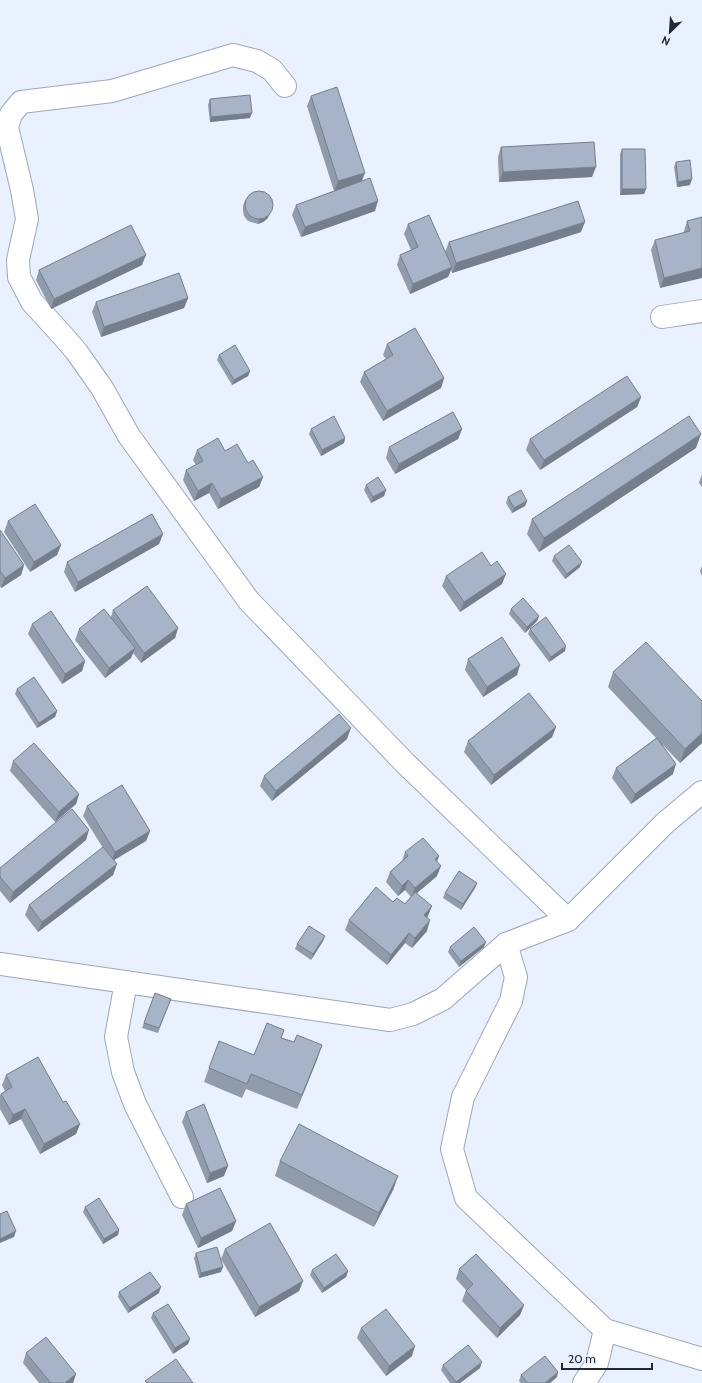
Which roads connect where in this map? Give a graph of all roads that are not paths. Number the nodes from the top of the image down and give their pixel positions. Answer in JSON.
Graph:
{"nodes":[{"id":1,"x":285,"y":86,"type":"dead end"},
{"id":2,"x":702,"y":311,"type":"edge"},
{"id":3,"x":662,"y":317,"type":"dead end"},
{"id":4,"x":702,"y":792,"type":"edge"},
{"id":5,"x":568,"y":920,"type":"junction"},
{"id":6,"x":506,"y":944,"type":"junction"},
{"id":7,"x":0,"y":964,"type":"edge"},
{"id":8,"x":126,"y":982,"type":"junction"},
{"id":9,"x":182,"y":1197,"type":"dead end"},
{"id":10,"x":605,"y":1330,"type":"junction"},
{"id":11,"x":702,"y":1359,"type":"edge"},
{"id":12,"x":584,"y":1383,"type":"edge"}],
"edges":[{"from":1,"to":5,"type":"street"},
{"from":2,"to":3,"type":"street"},
{"from":4,"to":5,"type":"street"},
{"from":5,"to":6,"type":"street"},
{"from":6,"to":8,"type":"street"},
{"from":6,"to":10,"type":"street"},
{"from":7,"to":8,"type":"street"},
{"from":8,"to":9,"type":"street"},
{"from":10,"to":11,"type":"street"},
{"from":10,"to":12,"type":"street"}]}
